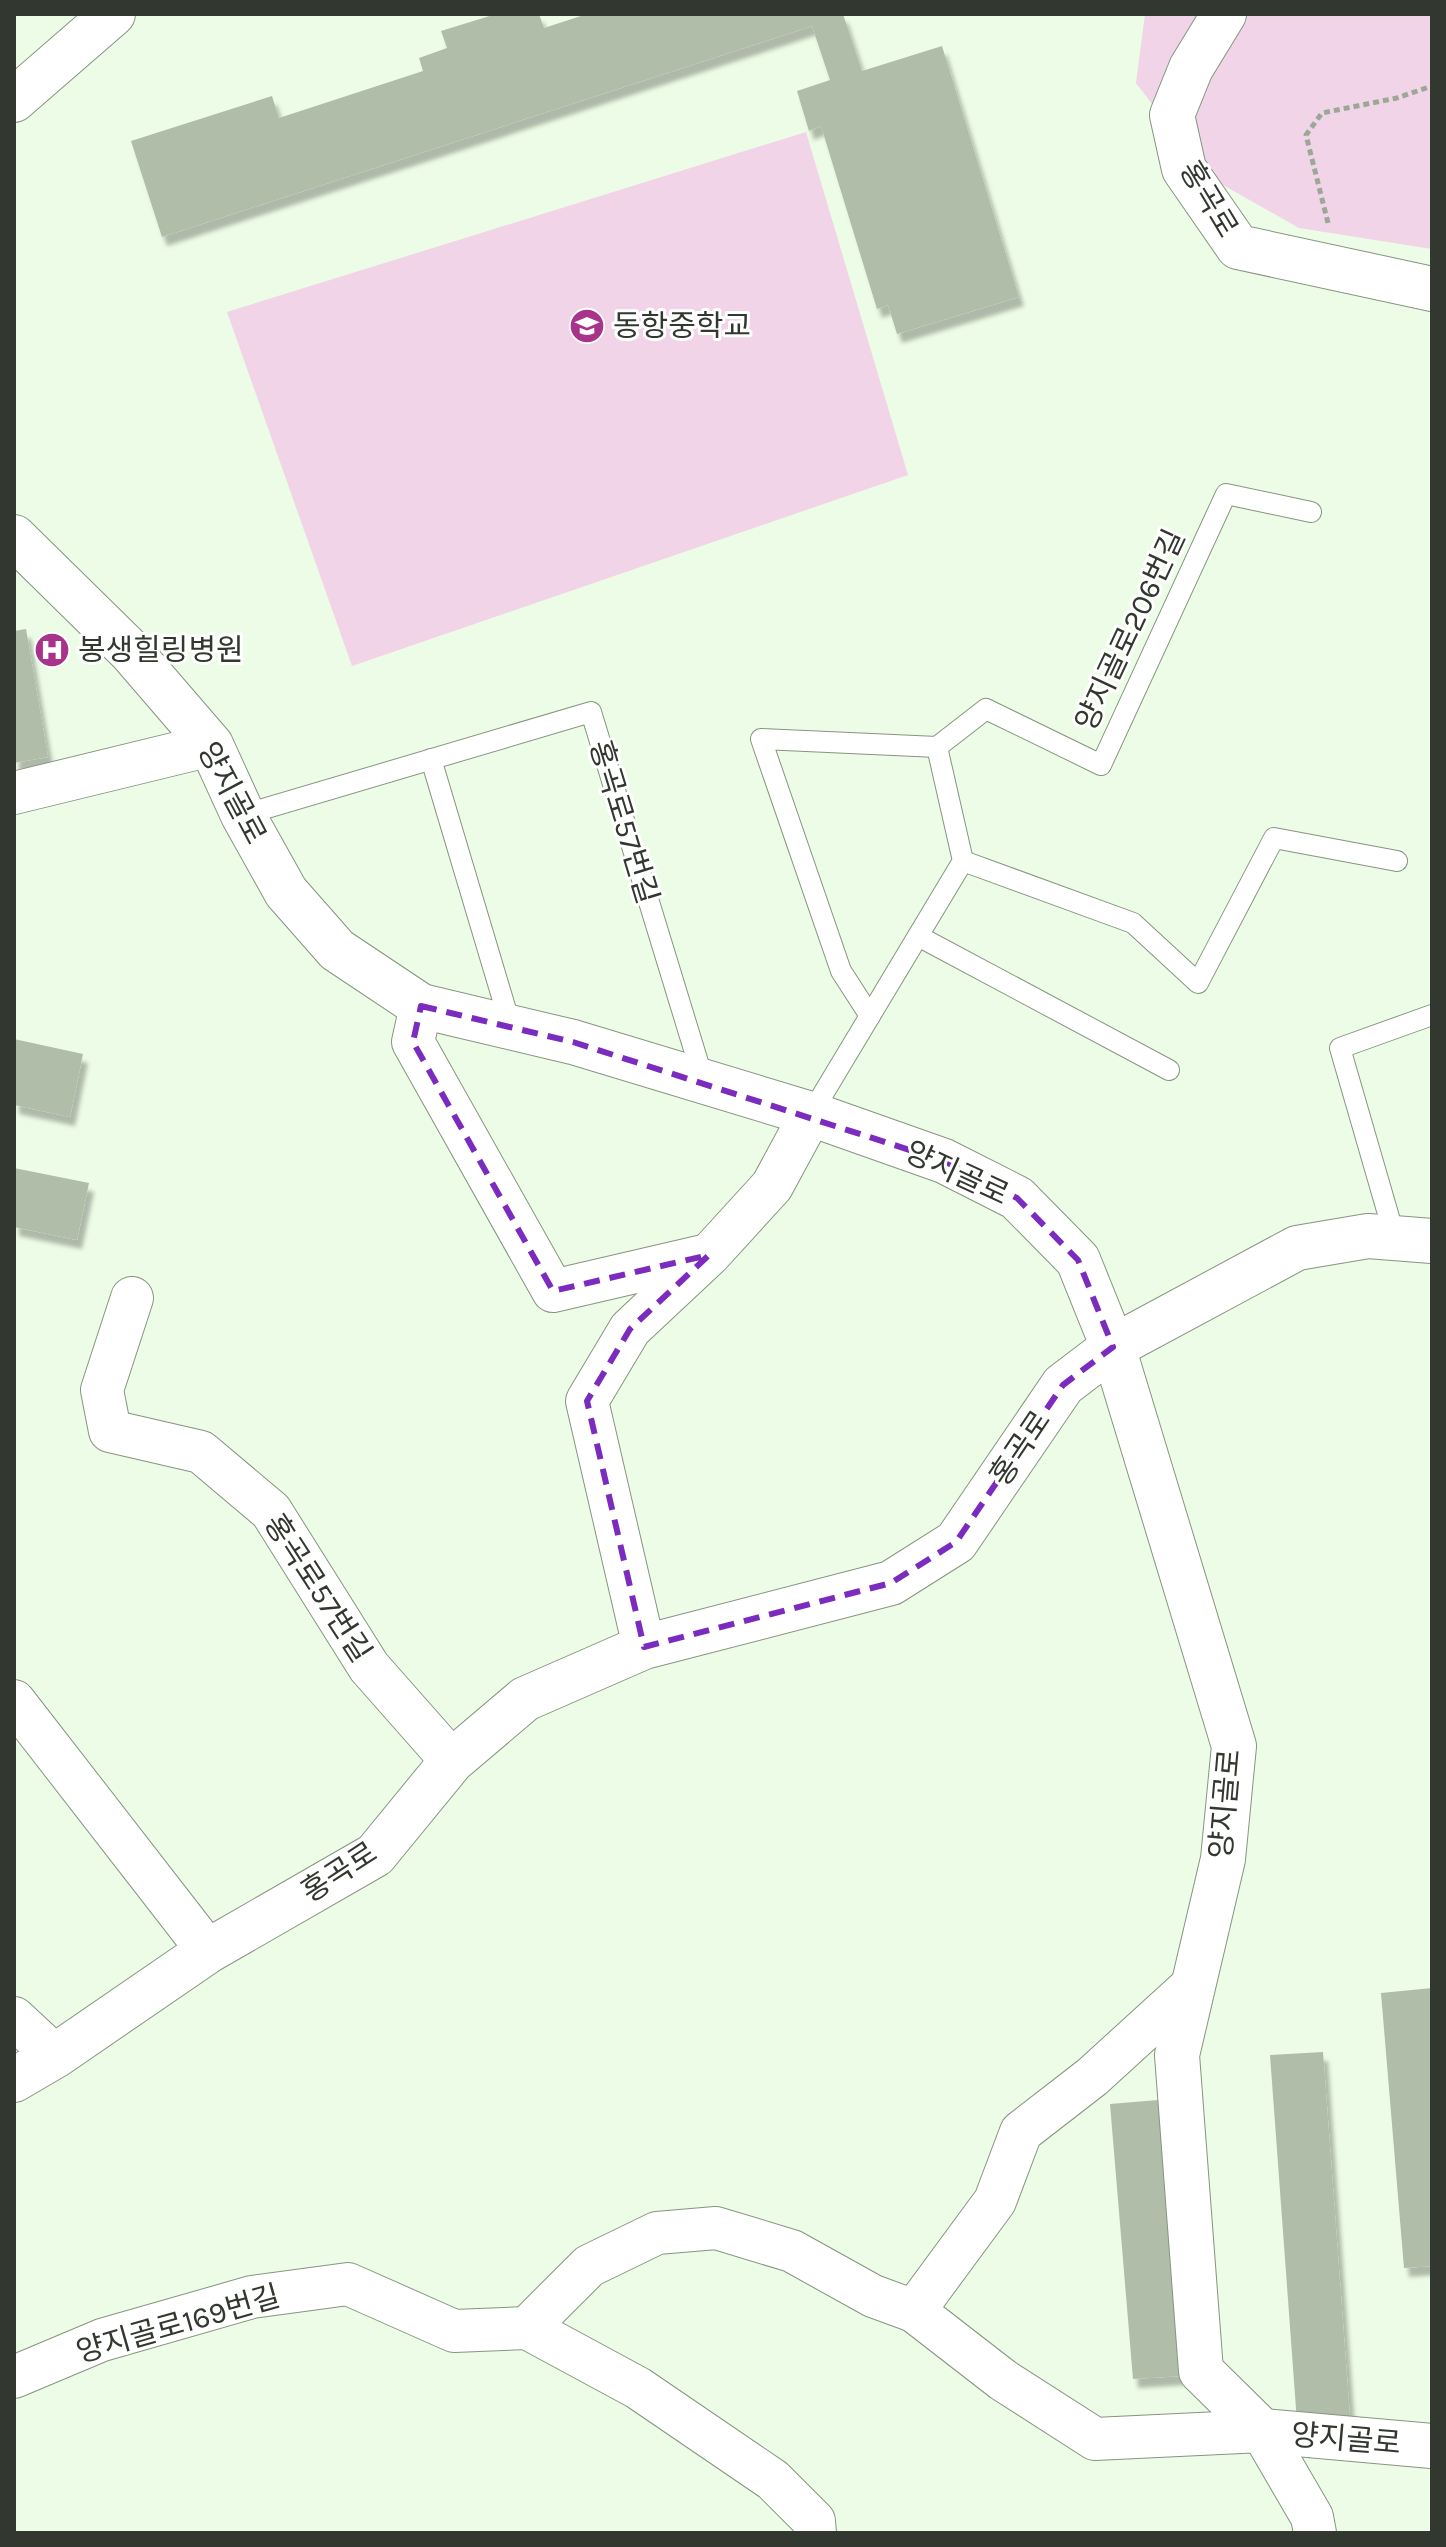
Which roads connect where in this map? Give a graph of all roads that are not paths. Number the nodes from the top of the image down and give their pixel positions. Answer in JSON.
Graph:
{"nodes":[{"id":1,"x":113,"y":14,"type":"edge"},
{"id":2,"x":1224,"y":14,"type":"edge"},
{"id":3,"x":14,"y":100,"type":"edge"},
{"id":4,"x":1432,"y":289,"type":"edge"},
{"id":5,"x":1311,"y":512,"type":"dead end"},
{"id":6,"x":14,"y":537,"type":"edge"},
{"id":7,"x":211,"y":745,"type":"junction"},
{"id":8,"x":937,"y":747,"type":"junction"},
{"id":9,"x":431,"y":759,"type":"junction"},
{"id":10,"x":14,"y":793,"type":"edge"},
{"id":11,"x":243,"y":815,"type":"junction"},
{"id":12,"x":963,"y":861,"type":"junction"},
{"id":13,"x":1397,"y":861,"type":"dead end"},
{"id":14,"x":918,"y":936,"type":"junction"},
{"id":15,"x":421,"y":1006,"type":"junction"},
{"id":16,"x":1432,"y":1015,"type":"edge"},
{"id":17,"x":870,"y":1016,"type":"junction"},
{"id":18,"x":511,"y":1027,"type":"junction"},
{"id":19,"x":1169,"y":1070,"type":"dead end"},
{"id":20,"x":704,"y":1082,"type":"junction"},
{"id":21,"x":811,"y":1114,"type":"junction"},
{"id":22,"x":1414,"y":1240,"type":"edge"},
{"id":23,"x":709,"y":1255,"type":"junction"},
{"id":24,"x":132,"y":1298,"type":"dead end"},
{"id":25,"x":1113,"y":1347,"type":"junction"},
{"id":26,"x":644,"y":1647,"type":"junction"},
{"id":27,"x":14,"y":1701,"type":"edge"},
{"id":28,"x":452,"y":1761,"type":"junction"},
{"id":29,"x":208,"y":1951,"type":"junction"},
{"id":30,"x":1194,"y":1984,"type":"junction"},
{"id":31,"x":14,"y":2018,"type":"edge"},
{"id":32,"x":55,"y":2056,"type":"junction"},
{"id":33,"x":14,"y":2080,"type":"edge"},
{"id":34,"x":914,"y":2311,"type":"junction"},
{"id":35,"x":527,"y":2328,"type":"junction"},
{"id":36,"x":14,"y":2377,"type":"edge"},
{"id":37,"x":1262,"y":2431,"type":"junction"},
{"id":38,"x":1432,"y":2446,"type":"edge"},
{"id":39,"x":815,"y":2533,"type":"edge"},
{"id":40,"x":1315,"y":2533,"type":"edge"}],
"edges":[{"from":1,"to":3,"type":"street"},
{"from":2,"to":4,"type":"street","name":"홍곡로"},
{"from":5,"to":8,"type":"lane","name":"양지골로206번길"},
{"from":6,"to":7,"type":"street","name":"양지골로"},
{"from":7,"to":10,"type":"street"},
{"from":7,"to":11,"type":"street","name":"양지골로"},
{"from":8,"to":12,"type":"lane"},
{"from":8,"to":17,"type":"lane"},
{"from":9,"to":11,"type":"lane"},
{"from":9,"to":18,"type":"lane"},
{"from":9,"to":20,"type":"lane","name":"홍곡로57번길"},
{"from":11,"to":15,"type":"street","name":"양지골로"},
{"from":12,"to":13,"type":"lane"},
{"from":12,"to":14,"type":"lane"},
{"from":14,"to":17,"type":"lane"},
{"from":14,"to":19,"type":"lane"},
{"from":15,"to":18,"type":"street","name":"양지골로"},
{"from":15,"to":23,"type":"street"},
{"from":16,"to":22,"type":"lane","name":"홍곡로"},
{"from":17,"to":21,"type":"lane"},
{"from":18,"to":20,"type":"street","name":"양지골로"},
{"from":20,"to":21,"type":"street","name":"양지골로"},
{"from":21,"to":23,"type":"street"},
{"from":21,"to":25,"type":"street","name":"양지골로"},
{"from":22,"to":25,"type":"street","name":"홍곡로"},
{"from":23,"to":26,"type":"street"},
{"from":24,"to":28,"type":"street","name":"홍곡로57번길"},
{"from":25,"to":26,"type":"street","name":"홍곡로"},
{"from":25,"to":30,"type":"street","name":"양지골로"},
{"from":26,"to":28,"type":"street","name":"홍곡로"},
{"from":27,"to":29,"type":"street"},
{"from":28,"to":29,"type":"street","name":"홍곡로"},
{"from":29,"to":32,"type":"street","name":"홍곡로"},
{"from":30,"to":34,"type":"street"},
{"from":30,"to":37,"type":"street","name":"양지골로"},
{"from":31,"to":32,"type":"street"},
{"from":32,"to":33,"type":"street","name":"홍곡로"},
{"from":34,"to":35,"type":"street"},
{"from":34,"to":37,"type":"street"},
{"from":35,"to":36,"type":"street","name":"양지골로169번길"},
{"from":35,"to":39,"type":"street"},
{"from":37,"to":38,"type":"street","name":"양지골로"},
{"from":37,"to":40,"type":"street"}]}
